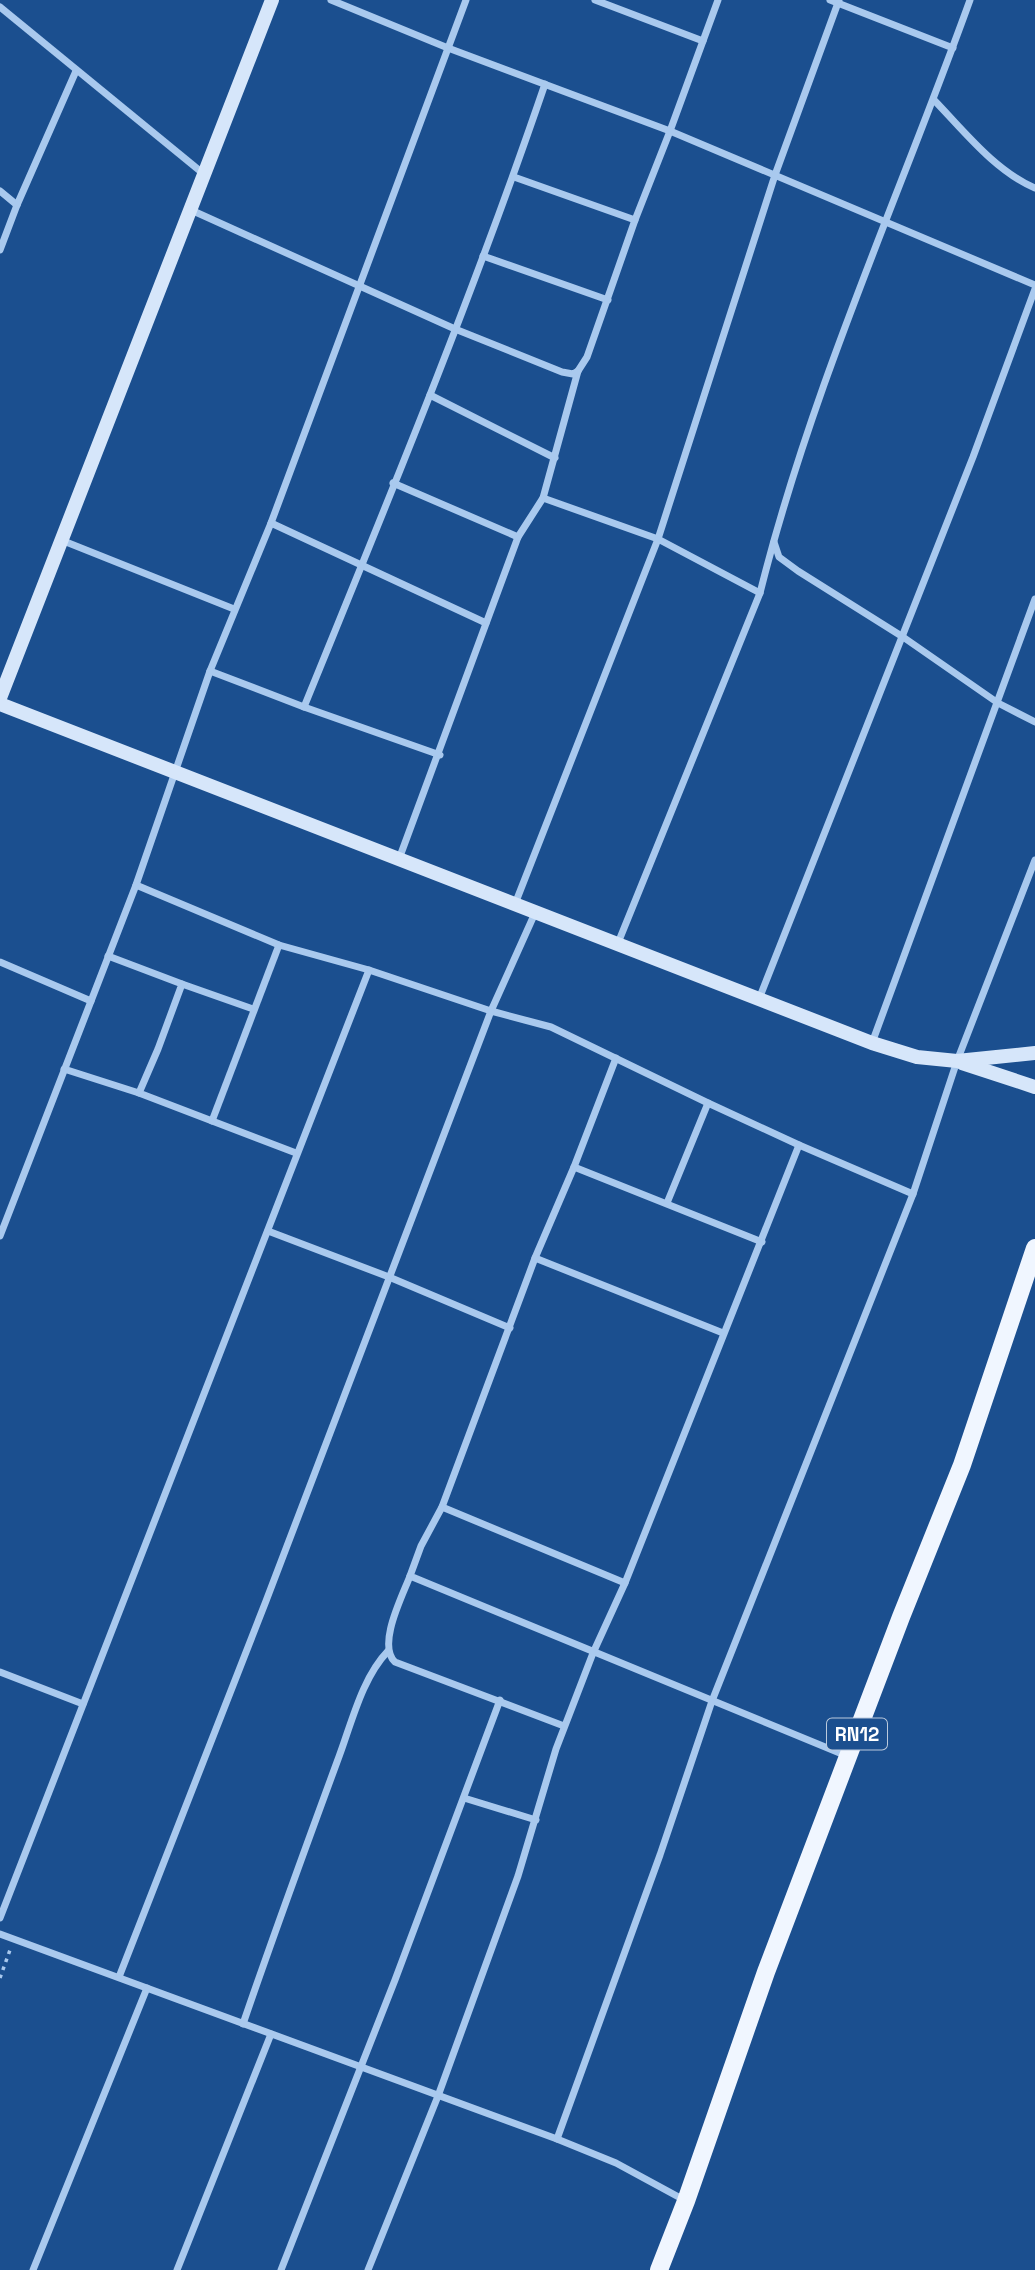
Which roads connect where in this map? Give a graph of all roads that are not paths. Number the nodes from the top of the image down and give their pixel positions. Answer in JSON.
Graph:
{"nodes":[{"id":1,"x":272,"y":0,"type":"edge"},
{"id":2,"x":331,"y":0,"type":"edge"},
{"id":3,"x":466,"y":0,"type":"edge"},
{"id":4,"x":595,"y":0,"type":"edge"},
{"id":5,"x":718,"y":0,"type":"edge"},
{"id":6,"x":970,"y":0,"type":"edge"},
{"id":7,"x":836,"y":1,"type":"edge"},
{"id":8,"x":0,"y":7,"type":"edge"},
{"id":9,"x":703,"y":41,"type":"junction"},
{"id":10,"x":448,"y":48,"type":"junction"},
{"id":11,"x":953,"y":48,"type":"junction"},
{"id":12,"x":76,"y":71,"type":"junction"},
{"id":13,"x":545,"y":84,"type":"junction"},
{"id":14,"x":934,"y":100,"type":"junction"},
{"id":15,"x":670,"y":131,"type":"junction"},
{"id":16,"x":205,"y":174,"type":"junction"},
{"id":17,"x":775,"y":176,"type":"junction"},
{"id":18,"x":514,"y":177,"type":"junction"},
{"id":19,"x":1035,"y":188,"type":"edge"},
{"id":20,"x":0,"y":191,"type":"edge"},
{"id":21,"x":17,"y":205,"type":"junction"},
{"id":22,"x":191,"y":210,"type":"junction"},
{"id":23,"x":635,"y":220,"type":"junction"},
{"id":24,"x":884,"y":222,"type":"junction"},
{"id":25,"x":0,"y":250,"type":"edge"},
{"id":26,"x":483,"y":256,"type":"junction"},
{"id":27,"x":362,"y":285,"type":"junction"},
{"id":28,"x":1035,"y":287,"type":"edge"},
{"id":29,"x":608,"y":300,"type":"junction"},
{"id":30,"x":455,"y":329,"type":"junction"},
{"id":31,"x":578,"y":371,"type":"junction"},
{"id":32,"x":430,"y":395,"type":"junction"},
{"id":33,"x":555,"y":458,"type":"junction"},
{"id":34,"x":393,"y":483,"type":"junction"},
{"id":35,"x":543,"y":498,"type":"junction"},
{"id":36,"x":271,"y":523,"type":"junction"},
{"id":37,"x":774,"y":536,"type":"junction"},
{"id":38,"x":519,"y":537,"type":"junction"},
{"id":39,"x":658,"y":539,"type":"junction"},
{"id":40,"x":61,"y":540,"type":"junction"},
{"id":41,"x":362,"y":565,"type":"junction"},
{"id":42,"x":760,"y":593,"type":"junction"},
{"id":43,"x":1035,"y":599,"type":"edge"},
{"id":44,"x":234,"y":609,"type":"junction"},
{"id":45,"x":486,"y":622,"type":"junction"},
{"id":46,"x":903,"y":638,"type":"junction"},
{"id":47,"x":209,"y":671,"type":"junction"},
{"id":48,"x":0,"y":698,"type":"edge"},
{"id":49,"x":998,"y":703,"type":"junction"},
{"id":50,"x":0,"y":704,"type":"edge"},
{"id":51,"x":304,"y":707,"type":"junction"},
{"id":52,"x":1035,"y":722,"type":"edge"},
{"id":53,"x":440,"y":755,"type":"junction"},
{"id":54,"x":174,"y":773,"type":"junction"},
{"id":55,"x":399,"y":859,"type":"junction"},
{"id":56,"x":1035,"y":860,"type":"edge"},
{"id":57,"x":136,"y":885,"type":"junction"},
{"id":58,"x":515,"y":904,"type":"junction"},
{"id":59,"x":535,"y":913,"type":"junction"},
{"id":60,"x":618,"y":943,"type":"junction"},
{"id":61,"x":279,"y":945,"type":"junction"},
{"id":62,"x":108,"y":956,"type":"junction"},
{"id":63,"x":0,"y":962,"type":"edge"},
{"id":64,"x":369,"y":970,"type":"junction"},
{"id":65,"x":182,"y":984,"type":"junction"},
{"id":66,"x":759,"y":999,"type":"junction"},
{"id":67,"x":90,"y":1001,"type":"junction"},
{"id":68,"x":253,"y":1009,"type":"junction"},
{"id":69,"x":491,"y":1011,"type":"junction"},
{"id":70,"x":872,"y":1043,"type":"junction"},
{"id":71,"x":1035,"y":1052,"type":"edge"},
{"id":72,"x":616,"y":1058,"type":"junction"},
{"id":73,"x":957,"y":1061,"type":"junction"},
{"id":74,"x":64,"y":1069,"type":"junction"},
{"id":75,"x":1035,"y":1087,"type":"edge"},
{"id":76,"x":139,"y":1093,"type":"junction"},
{"id":77,"x":708,"y":1103,"type":"junction"},
{"id":78,"x":212,"y":1121,"type":"junction"},
{"id":79,"x":799,"y":1145,"type":"junction"},
{"id":80,"x":296,"y":1153,"type":"junction"},
{"id":81,"x":574,"y":1167,"type":"junction"},
{"id":82,"x":913,"y":1194,"type":"junction"},
{"id":83,"x":667,"y":1203,"type":"junction"},
{"id":84,"x":268,"y":1231,"type":"junction"},
{"id":85,"x":0,"y":1236,"type":"edge"},
{"id":86,"x":762,"y":1242,"type":"junction"},
{"id":87,"x":1035,"y":1248,"type":"edge"},
{"id":88,"x":535,"y":1258,"type":"junction"},
{"id":89,"x":1033,"y":1264,"type":"edge"},
{"id":90,"x":389,"y":1277,"type":"junction"},
{"id":91,"x":510,"y":1328,"type":"junction"},
{"id":92,"x":723,"y":1333,"type":"junction"},
{"id":93,"x":442,"y":1507,"type":"junction"},
{"id":94,"x":410,"y":1576,"type":"junction"},
{"id":95,"x":625,"y":1583,"type":"junction"},
{"id":96,"x":388,"y":1651,"type":"junction"},
{"id":97,"x":593,"y":1653,"type":"junction"},
{"id":98,"x":0,"y":1672,"type":"edge"},
{"id":99,"x":500,"y":1700,"type":"junction"},
{"id":100,"x":712,"y":1701,"type":"junction"},
{"id":101,"x":83,"y":1704,"type":"junction"},
{"id":102,"x":564,"y":1726,"type":"junction"},
{"id":103,"x":848,"y":1756,"type":"junction"},
{"id":104,"x":464,"y":1798,"type":"junction"},
{"id":105,"x":536,"y":1820,"type":"junction"},
{"id":106,"x":0,"y":1919,"type":"edge"},
{"id":107,"x":0,"y":1934,"type":"edge"},
{"id":108,"x":118,"y":1977,"type":"junction"},
{"id":109,"x":147,"y":1988,"type":"junction"},
{"id":110,"x":243,"y":2024,"type":"junction"},
{"id":111,"x":271,"y":2034,"type":"junction"},
{"id":112,"x":361,"y":2067,"type":"junction"},
{"id":113,"x":438,"y":2096,"type":"junction"},
{"id":114,"x":557,"y":2139,"type":"junction"},
{"id":115,"x":685,"y":2201,"type":"junction"},
{"id":116,"x":33,"y":2270,"type":"edge"},
{"id":117,"x":177,"y":2270,"type":"edge"},
{"id":118,"x":281,"y":2270,"type":"edge"},
{"id":119,"x":368,"y":2270,"type":"edge"},
{"id":120,"x":659,"y":2270,"type":"edge"}],
"edges":[{"from":1,"to":16,"type":"street"},
{"from":2,"to":10,"type":"street"},
{"from":3,"to":10,"type":"street"},
{"from":4,"to":9,"type":"street"},
{"from":5,"to":9,"type":"street"},
{"from":6,"to":11,"type":"street"},
{"from":7,"to":11,"type":"street"},
{"from":7,"to":17,"type":"street"},
{"from":8,"to":12,"type":"street"},
{"from":9,"to":15,"type":"street"},
{"from":10,"to":13,"type":"street"},
{"from":10,"to":27,"type":"street"},
{"from":11,"to":14,"type":"street"},
{"from":12,"to":16,"type":"street"},
{"from":12,"to":21,"type":"street"},
{"from":13,"to":15,"type":"street"},
{"from":13,"to":18,"type":"street"},
{"from":14,"to":19,"type":"street"},
{"from":14,"to":24,"type":"street"},
{"from":15,"to":17,"type":"street"},
{"from":15,"to":23,"type":"street"},
{"from":16,"to":22,"type":"street"},
{"from":17,"to":24,"type":"street"},
{"from":17,"to":39,"type":"street"},
{"from":18,"to":23,"type":"street"},
{"from":18,"to":26,"type":"street"},
{"from":20,"to":21,"type":"street"},
{"from":21,"to":25,"type":"street"},
{"from":22,"to":27,"type":"street"},
{"from":22,"to":40,"type":"street"},
{"from":23,"to":29,"type":"street"},
{"from":24,"to":28,"type":"street"},
{"from":24,"to":37,"type":"street"},
{"from":26,"to":29,"type":"street"},
{"from":26,"to":30,"type":"street"},
{"from":27,"to":30,"type":"street"},
{"from":27,"to":36,"type":"street"},
{"from":28,"to":46,"type":"street"},
{"from":29,"to":31,"type":"street"},
{"from":30,"to":31,"type":"street"},
{"from":30,"to":32,"type":"street"},
{"from":31,"to":33,"type":"street"},
{"from":32,"to":33,"type":"street"},
{"from":32,"to":34,"type":"street"},
{"from":33,"to":35,"type":"street"},
{"from":34,"to":38,"type":"street"},
{"from":34,"to":41,"type":"street"},
{"from":35,"to":38,"type":"street"},
{"from":35,"to":39,"type":"street"},
{"from":36,"to":41,"type":"street"},
{"from":36,"to":44,"type":"street"},
{"from":37,"to":42,"type":"street"},
{"from":37,"to":46,"type":"street"},
{"from":38,"to":45,"type":"street"},
{"from":39,"to":42,"type":"street"},
{"from":39,"to":58,"type":"street"},
{"from":40,"to":44,"type":"street"},
{"from":40,"to":48,"type":"street"},
{"from":41,"to":45,"type":"street"},
{"from":41,"to":51,"type":"street"},
{"from":42,"to":60,"type":"street"},
{"from":43,"to":49,"type":"street"},
{"from":44,"to":47,"type":"street"},
{"from":45,"to":53,"type":"street"},
{"from":46,"to":49,"type":"street"},
{"from":46,"to":66,"type":"street"},
{"from":47,"to":51,"type":"street"},
{"from":47,"to":54,"type":"street"},
{"from":49,"to":52,"type":"street"},
{"from":49,"to":70,"type":"street"},
{"from":50,"to":54,"type":"street"},
{"from":51,"to":53,"type":"street"},
{"from":53,"to":55,"type":"street"},
{"from":54,"to":55,"type":"street"},
{"from":54,"to":57,"type":"street"},
{"from":55,"to":58,"type":"street"},
{"from":56,"to":73,"type":"street"},
{"from":57,"to":61,"type":"street"},
{"from":57,"to":62,"type":"street"},
{"from":58,"to":59,"type":"street"},
{"from":59,"to":60,"type":"street"},
{"from":59,"to":69,"type":"street"},
{"from":60,"to":66,"type":"street"},
{"from":61,"to":64,"type":"street"},
{"from":61,"to":68,"type":"street"},
{"from":62,"to":65,"type":"street"},
{"from":62,"to":67,"type":"street"},
{"from":63,"to":67,"type":"street"},
{"from":64,"to":69,"type":"street"},
{"from":64,"to":80,"type":"street"},
{"from":65,"to":68,"type":"street"},
{"from":65,"to":76,"type":"street"},
{"from":66,"to":70,"type":"street"},
{"from":67,"to":74,"type":"street"},
{"from":68,"to":78,"type":"street"},
{"from":69,"to":72,"type":"street"},
{"from":69,"to":90,"type":"street"},
{"from":70,"to":73,"type":"street"},
{"from":71,"to":73,"type":"street"},
{"from":72,"to":77,"type":"street"},
{"from":72,"to":81,"type":"street"},
{"from":73,"to":75,"type":"street"},
{"from":73,"to":82,"type":"street"},
{"from":74,"to":76,"type":"street"},
{"from":74,"to":85,"type":"street"},
{"from":76,"to":78,"type":"street"},
{"from":77,"to":79,"type":"street"},
{"from":77,"to":83,"type":"street"},
{"from":78,"to":80,"type":"street"},
{"from":79,"to":82,"type":"street"},
{"from":79,"to":86,"type":"street"},
{"from":80,"to":84,"type":"street"},
{"from":81,"to":83,"type":"street"},
{"from":81,"to":88,"type":"street"},
{"from":82,"to":100,"type":"street"},
{"from":83,"to":86,"type":"street"},
{"from":84,"to":90,"type":"street"},
{"from":84,"to":101,"type":"street"},
{"from":86,"to":92,"type":"street"},
{"from":87,"to":89,"type":"main road","number":"RN12"},
{"from":88,"to":91,"type":"street"},
{"from":88,"to":92,"type":"street"},
{"from":89,"to":103,"type":"main road","number":"RN12"},
{"from":90,"to":91,"type":"street"},
{"from":90,"to":108,"type":"street"},
{"from":91,"to":93,"type":"street"},
{"from":92,"to":95,"type":"street"},
{"from":93,"to":94,"type":"street"},
{"from":93,"to":95,"type":"street"},
{"from":94,"to":96,"type":"street"},
{"from":94,"to":97,"type":"street"},
{"from":95,"to":97,"type":"street"},
{"from":96,"to":99,"type":"street"},
{"from":96,"to":110,"type":"street"},
{"from":97,"to":100,"type":"street"},
{"from":97,"to":102,"type":"street"},
{"from":98,"to":101,"type":"street"},
{"from":99,"to":102,"type":"street"},
{"from":99,"to":104,"type":"street"},
{"from":100,"to":103,"type":"street"},
{"from":100,"to":114,"type":"street"},
{"from":101,"to":106,"type":"street"},
{"from":102,"to":105,"type":"street"},
{"from":103,"to":115,"type":"main road","number":"RN12"},
{"from":104,"to":105,"type":"street"},
{"from":104,"to":112,"type":"street"},
{"from":105,"to":113,"type":"street"},
{"from":107,"to":108,"type":"street"},
{"from":108,"to":109,"type":"street"},
{"from":109,"to":110,"type":"street"},
{"from":109,"to":116,"type":"street"},
{"from":110,"to":111,"type":"street"},
{"from":111,"to":112,"type":"street"},
{"from":111,"to":117,"type":"street"},
{"from":112,"to":113,"type":"street"},
{"from":112,"to":118,"type":"street"},
{"from":113,"to":114,"type":"street"},
{"from":113,"to":119,"type":"street"},
{"from":114,"to":115,"type":"street"},
{"from":115,"to":120,"type":"main road","number":"RN12"}]}
